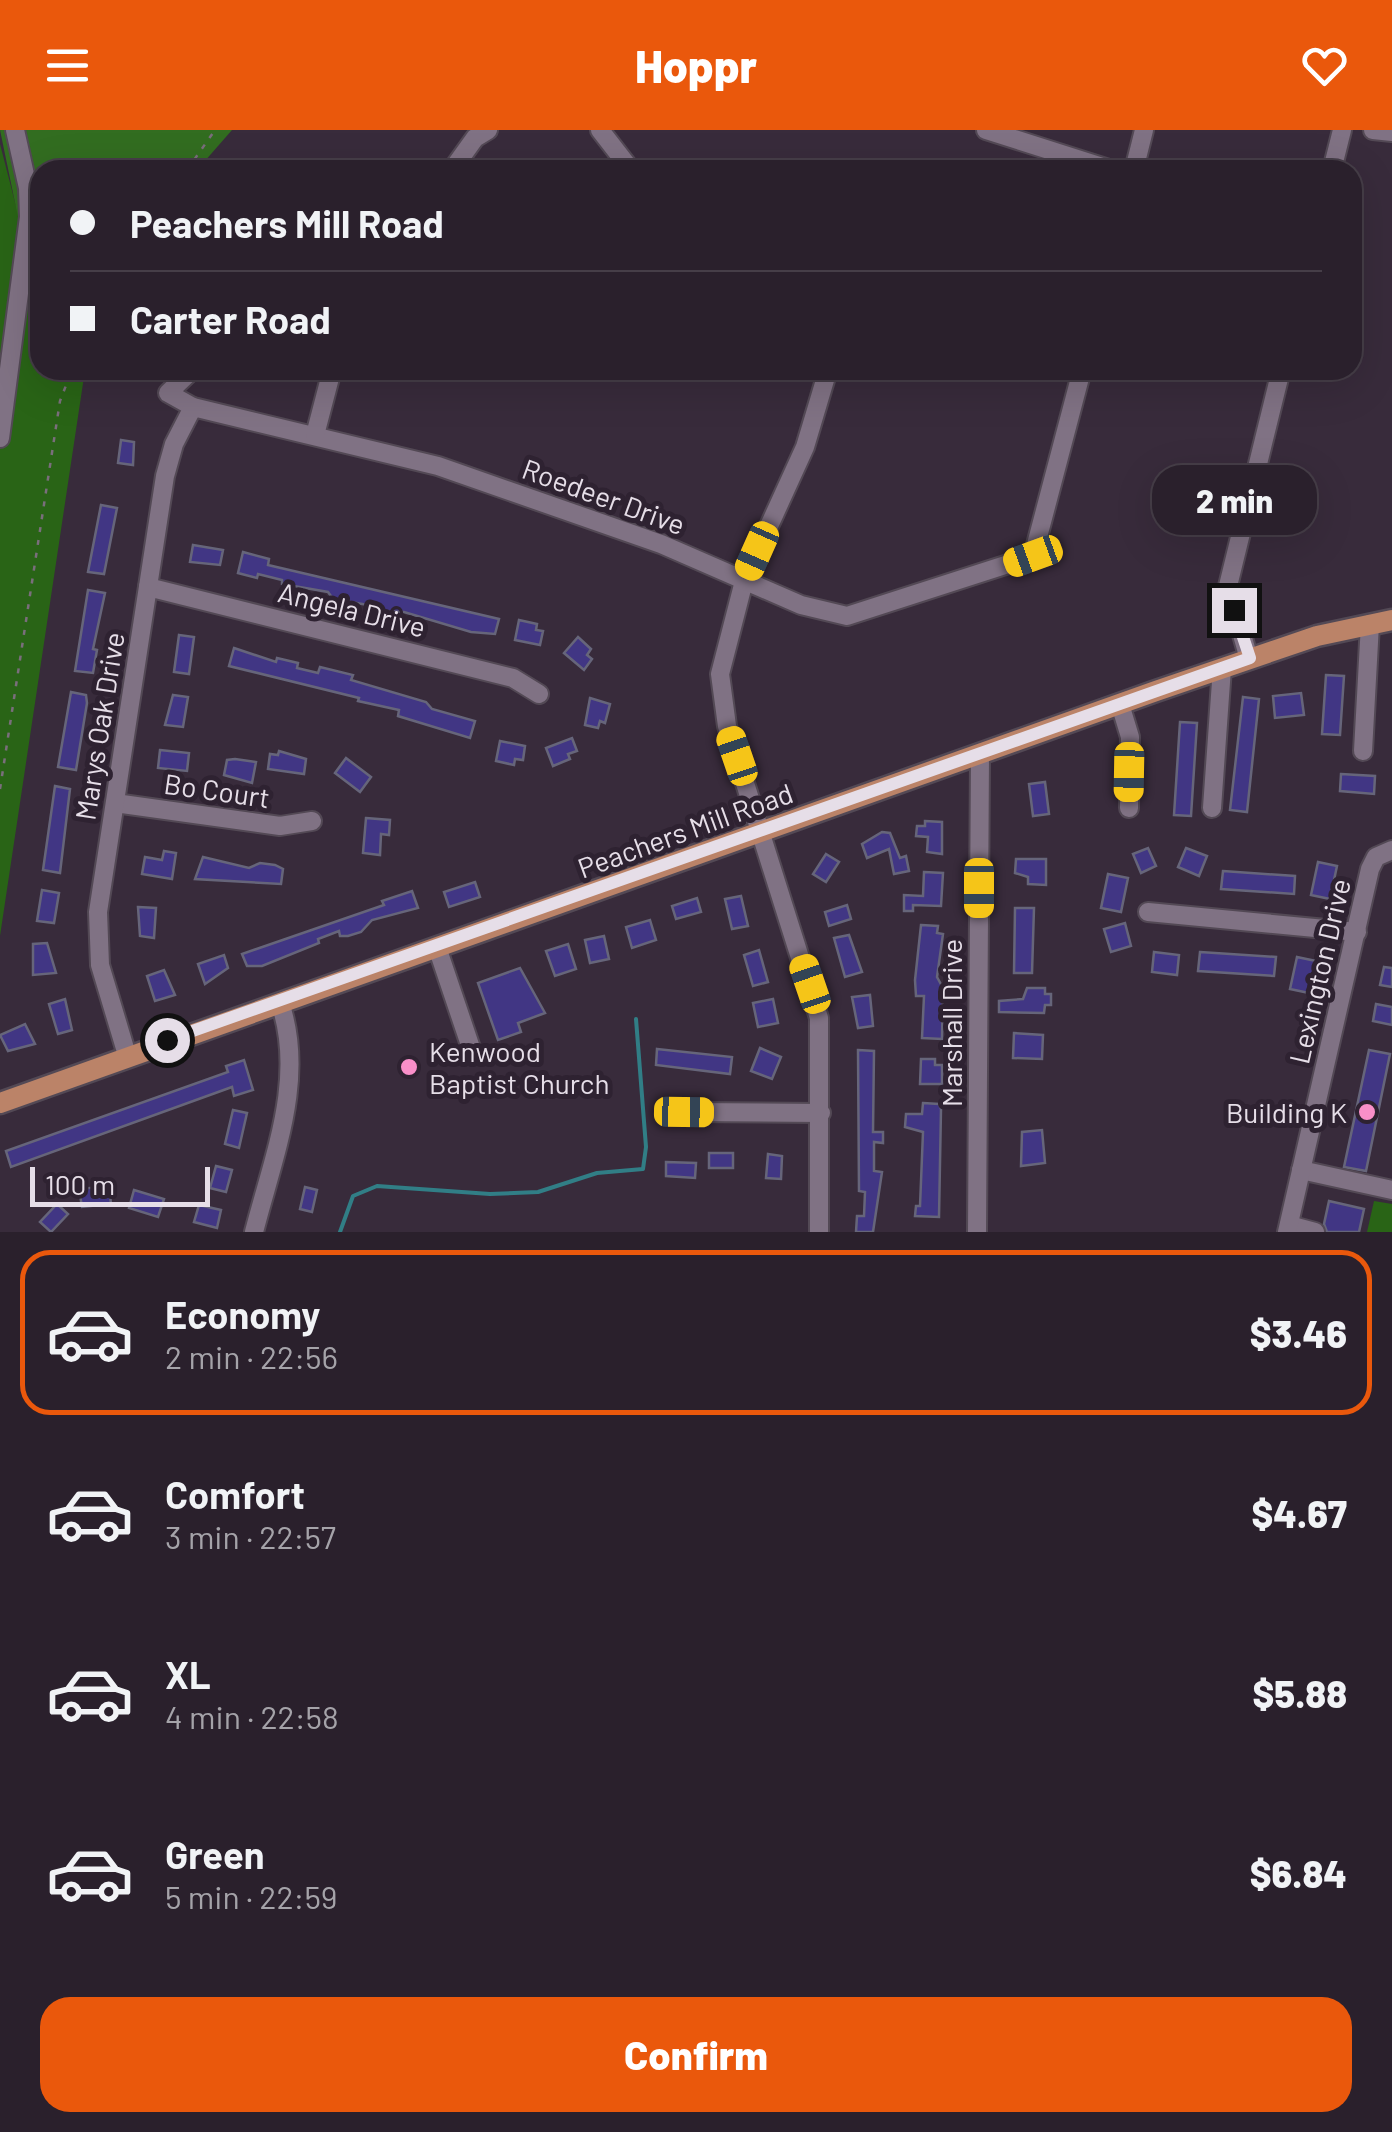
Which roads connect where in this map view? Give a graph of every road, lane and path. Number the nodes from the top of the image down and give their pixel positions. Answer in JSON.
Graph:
{"nodes":[{"id":1,"x":15,"y":130,"type":"edge"},
{"id":2,"x":215,"y":130,"type":"edge"},
{"id":3,"x":488,"y":130,"type":"edge"},
{"id":4,"x":600,"y":130,"type":"edge"},
{"id":5,"x":986,"y":130,"type":"edge"},
{"id":6,"x":1144,"y":130,"type":"edge"},
{"id":7,"x":1342,"y":130,"type":"edge"},
{"id":8,"x":1373,"y":130,"type":"edge"},
{"id":9,"x":1392,"y":132,"type":"edge"},
{"id":10,"x":194,"y":160,"type":"edge"},
{"id":11,"x":459,"y":160,"type":"edge"},
{"id":12,"x":623,"y":160,"type":"edge"},
{"id":13,"x":1080,"y":160,"type":"edge"},
{"id":14,"x":1136,"y":160,"type":"edge"},
{"id":15,"x":1334,"y":160,"type":"edge"},
{"id":16,"x":68,"y":380,"type":"edge"},
{"id":17,"x":149,"y":380,"type":"edge"},
{"id":18,"x":182,"y":380,"type":"edge"},
{"id":19,"x":329,"y":380,"type":"edge"},
{"id":20,"x":825,"y":380,"type":"edge"},
{"id":21,"x":1079,"y":380,"type":"edge"},
{"id":22,"x":1279,"y":380,"type":"edge"},
{"id":23,"x":168,"y":393,"type":"junction"},
{"id":24,"x":193,"y":407,"type":"junction"},
{"id":25,"x":315,"y":435,"type":"junction"},
{"id":26,"x":0,"y":438,"type":"edge"},
{"id":27,"x":744,"y":581,"type":"junction"},
{"id":28,"x":148,"y":587,"type":"junction"},
{"id":29,"x":1392,"y":620,"type":"edge"},
{"id":30,"x":1370,"y":624,"type":"junction"},
{"id":31,"x":1250,"y":658,"type":"junction"},
{"id":32,"x":1222,"y":668,"type":"junction"},
{"id":33,"x":539,"y":694,"type":"dead end"},
{"id":34,"x":1120,"y":704,"type":"junction"},
{"id":35,"x":1363,"y":751,"type":"dead end"},
{"id":36,"x":980,"y":754,"type":"junction"},
{"id":37,"x":0,"y":789,"type":"edge"},
{"id":38,"x":115,"y":803,"type":"junction"},
{"id":39,"x":1129,"y":808,"type":"dead end"},
{"id":40,"x":1212,"y":808,"type":"dead end"},
{"id":41,"x":312,"y":821,"type":"dead end"},
{"id":42,"x":760,"y":833,"type":"junction"},
{"id":43,"x":1392,"y":850,"type":"edge"},
{"id":44,"x":1148,"y":912,"type":"dead end"},
{"id":45,"x":1357,"y":932,"type":"junction"},
{"id":46,"x":438,"y":947,"type":"junction"},
{"id":47,"x":280,"y":1003,"type":"junction"},
{"id":48,"x":472,"y":1051,"type":"dead end"},
{"id":49,"x":127,"y":1055,"type":"junction"},
{"id":50,"x":0,"y":1104,"type":"edge"},
{"id":51,"x":684,"y":1112,"type":"dead end"},
{"id":52,"x":821,"y":1113,"type":"junction"},
{"id":53,"x":1302,"y":1170,"type":"junction"},
{"id":54,"x":1392,"y":1190,"type":"edge"},
{"id":55,"x":1288,"y":1229,"type":"edge"},
{"id":56,"x":254,"y":1232,"type":"edge"},
{"id":57,"x":819,"y":1232,"type":"edge"},
{"id":58,"x":977,"y":1232,"type":"edge"},
{"id":59,"x":1315,"y":1232,"type":"edge"}],
"edges":[{"from":1,"to":26,"type":"street"},
{"from":2,"to":10,"type":"path"},
{"from":3,"to":11,"type":"street"},
{"from":4,"to":12,"type":"street"},
{"from":5,"to":13,"type":"street"},
{"from":6,"to":14,"type":"street"},
{"from":7,"to":15,"type":"street"},
{"from":8,"to":9,"type":"street"},
{"from":16,"to":37,"type":"path"},
{"from":17,"to":23,"type":"path"},
{"from":18,"to":23,"type":"street"},
{"from":19,"to":25,"type":"street"},
{"from":20,"to":27,"type":"street"},
{"from":21,"to":27,"type":"street","name":"Roedeer Drive"},
{"from":22,"to":31,"type":"street"},
{"from":23,"to":24,"type":"street","name":"Roedeer Drive"},
{"from":24,"to":25,"type":"street","name":"Roedeer Drive"},
{"from":24,"to":28,"type":"street","name":"Marys Oak Drive"},
{"from":25,"to":27,"type":"street","name":"Roedeer Drive"},
{"from":27,"to":42,"type":"street"},
{"from":28,"to":33,"type":"street","name":"Angela Drive"},
{"from":28,"to":38,"type":"street","name":"Marys Oak Drive"},
{"from":29,"to":30,"type":"main road","name":"Peachers Mill Road"},
{"from":30,"to":31,"type":"main road","name":"Peachers Mill Road"},
{"from":30,"to":35,"type":"street"},
{"from":31,"to":32,"type":"main road","name":"Peachers Mill Road"},
{"from":32,"to":34,"type":"main road","name":"Peachers Mill Road"},
{"from":32,"to":40,"type":"street"},
{"from":34,"to":36,"type":"main road","name":"Peachers Mill Road"},
{"from":34,"to":39,"type":"street"},
{"from":36,"to":42,"type":"main road","name":"Peachers Mill Road"},
{"from":36,"to":58,"type":"street","name":"Marshall Drive"},
{"from":38,"to":41,"type":"street","name":"Bo Court"},
{"from":38,"to":49,"type":"street","name":"Marys Oak Drive"},
{"from":42,"to":46,"type":"main road","name":"Peachers Mill Road"},
{"from":42,"to":52,"type":"street"},
{"from":43,"to":45,"type":"street","name":"Lexington Drive"},
{"from":44,"to":45,"type":"street"},
{"from":45,"to":53,"type":"street","name":"Lexington Drive"},
{"from":46,"to":47,"type":"main road","name":"Peachers Mill Road"},
{"from":46,"to":48,"type":"street"},
{"from":47,"to":49,"type":"main road","name":"Peachers Mill Road"},
{"from":47,"to":56,"type":"street"},
{"from":49,"to":50,"type":"main road","name":"Peachers Mill Road"},
{"from":51,"to":52,"type":"street"},
{"from":52,"to":57,"type":"street"},
{"from":53,"to":54,"type":"street"},
{"from":53,"to":55,"type":"street","name":"Lexington Drive"},
{"from":55,"to":59,"type":"street"}]}
